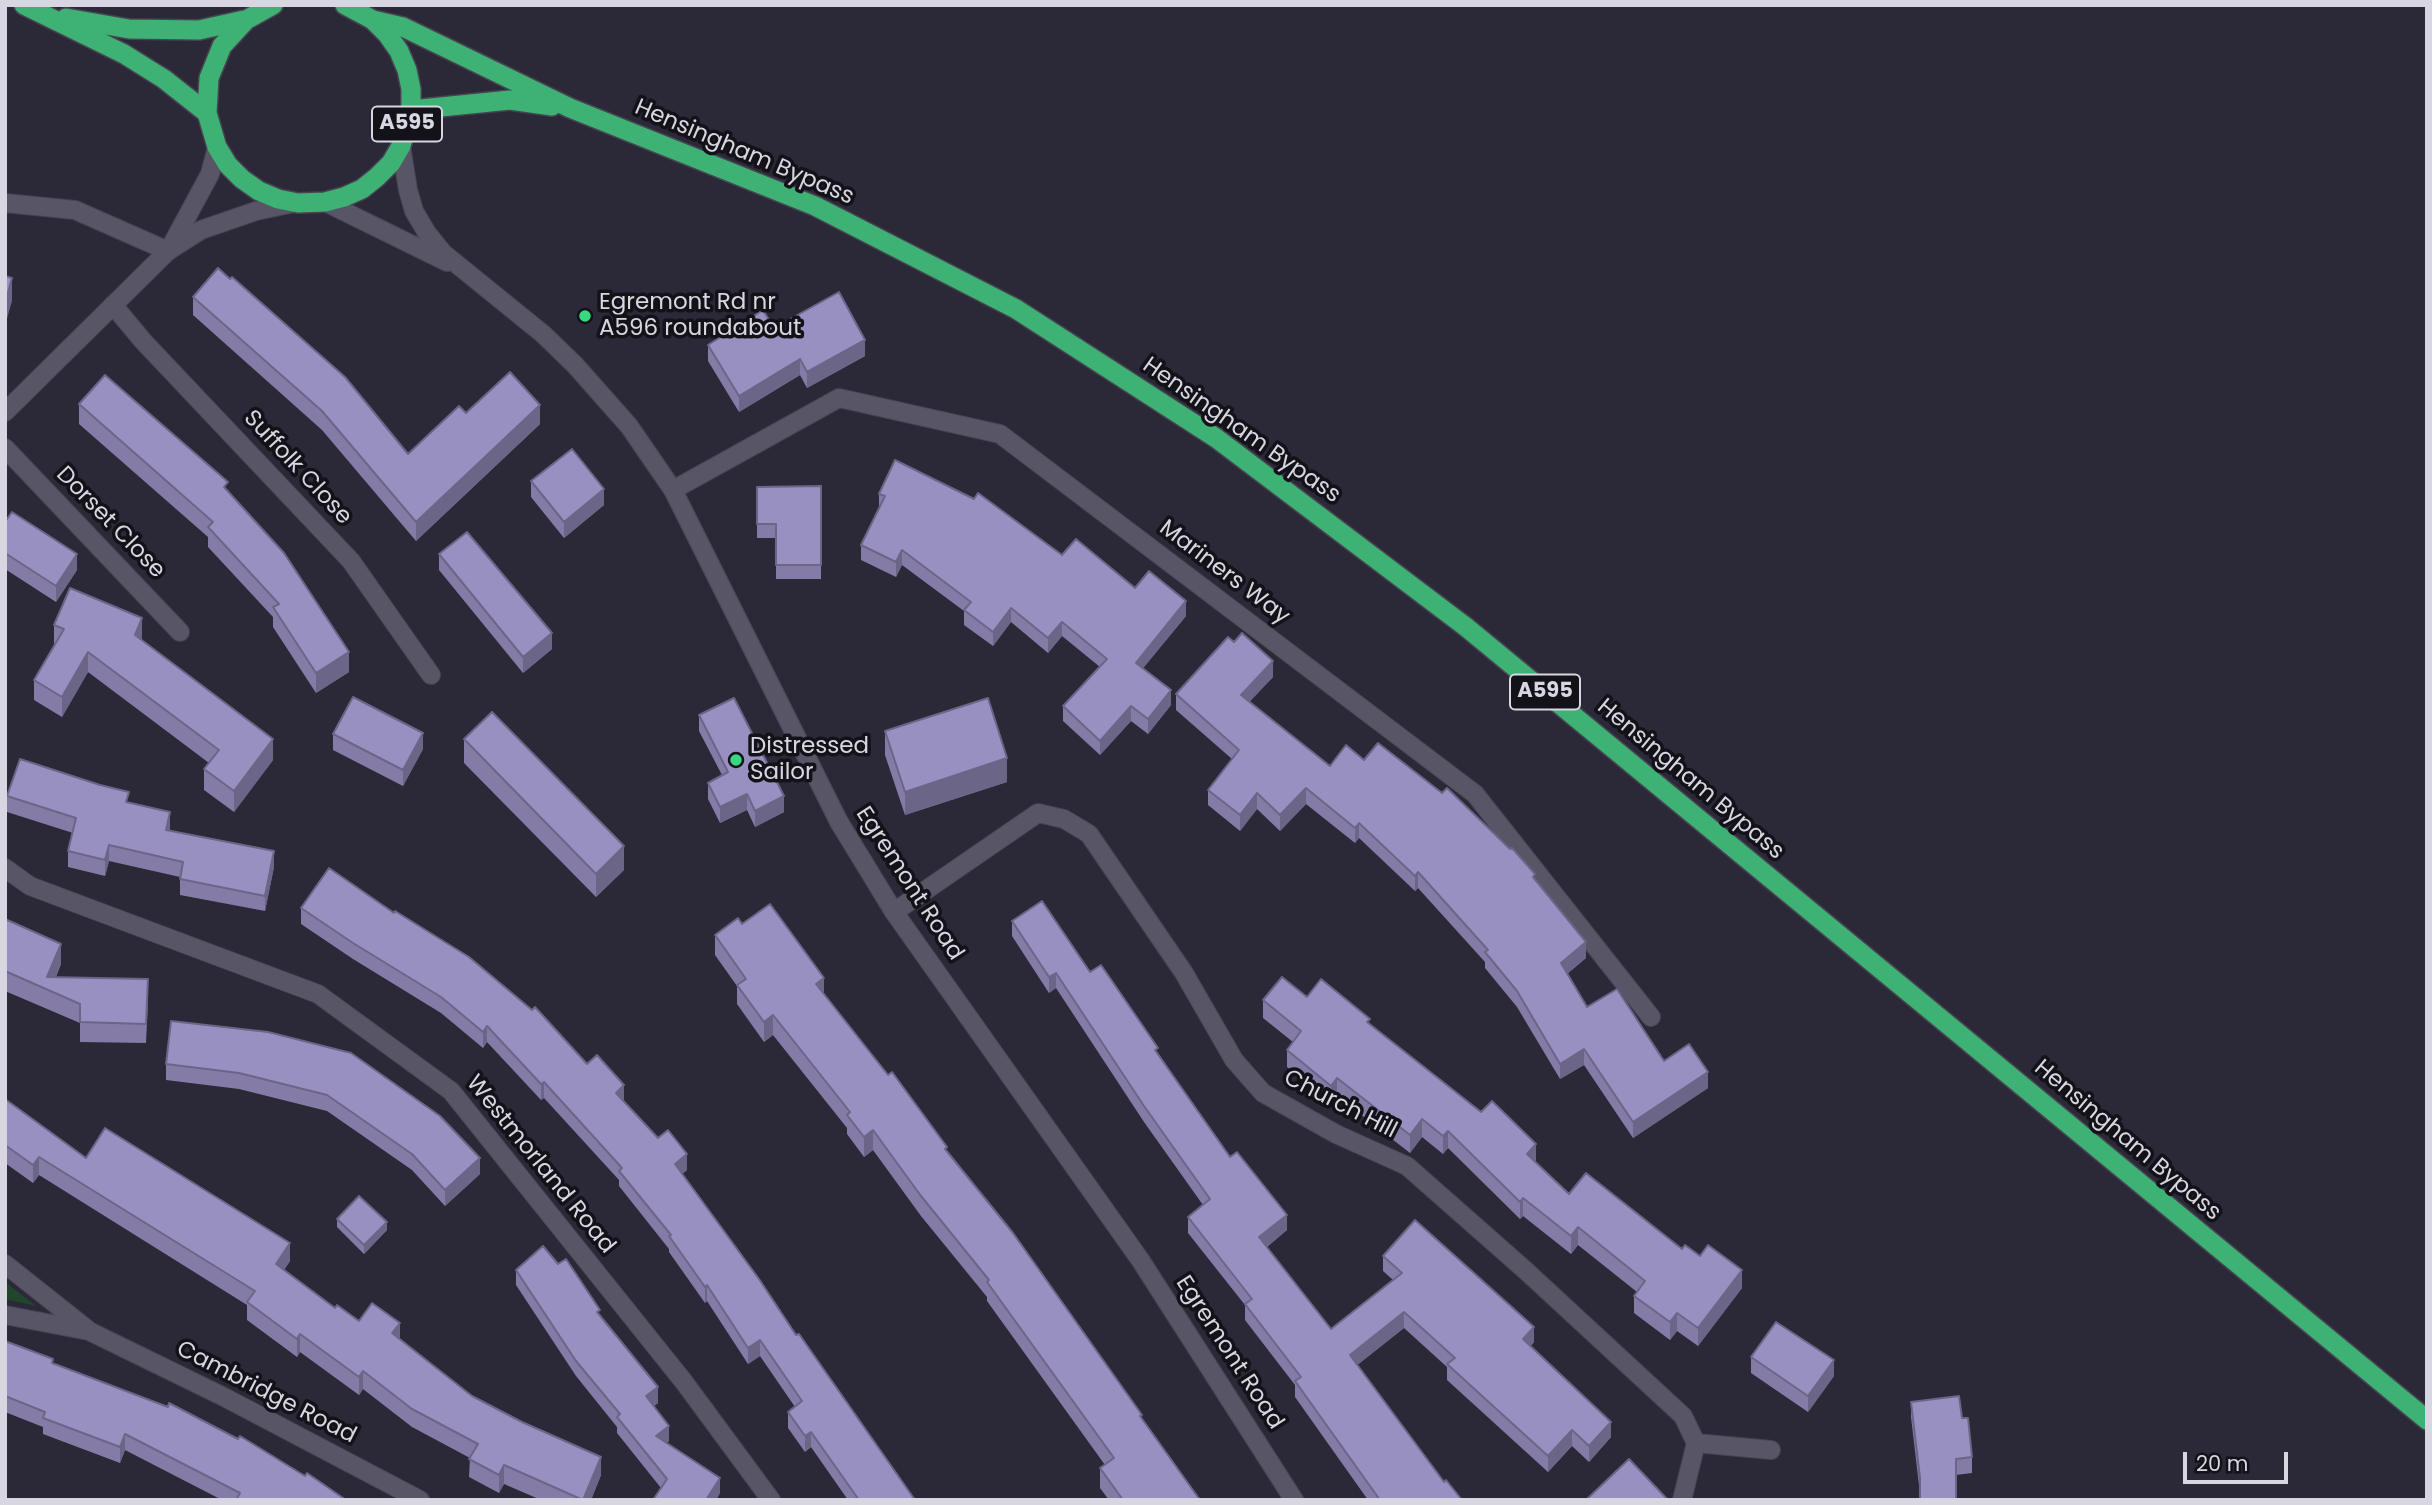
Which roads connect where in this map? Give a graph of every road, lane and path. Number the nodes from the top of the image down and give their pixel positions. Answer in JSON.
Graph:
{"nodes":[{"id":1,"x":24,"y":5,"type":"edge"},
{"id":2,"x":273,"y":5,"type":"edge"},
{"id":3,"x":345,"y":5,"type":"edge"},
{"id":4,"x":45,"y":14,"type":"junction"},
{"id":5,"x":246,"y":20,"type":"junction"},
{"id":6,"x":373,"y":20,"type":"junction"},
{"id":7,"x":570,"y":108,"type":"junction"},
{"id":8,"x":411,"y":110,"type":"junction"},
{"id":9,"x":207,"y":113,"type":"junction"},
{"id":10,"x":401,"y":146,"type":"junction"},
{"id":11,"x":217,"y":147,"type":"junction"},
{"id":12,"x":325,"y":202,"type":"junction"},
{"id":13,"x":298,"y":203,"type":"junction"},
{"id":14,"x":5,"y":204,"type":"edge"},
{"id":15,"x":168,"y":251,"type":"junction"},
{"id":16,"x":462,"y":270,"type":"junction"},
{"id":17,"x":113,"y":305,"type":"junction"},
{"id":18,"x":5,"y":412,"type":"edge"},
{"id":19,"x":5,"y":448,"type":"edge"},
{"id":20,"x":673,"y":490,"type":"junction"},
{"id":21,"x":180,"y":632,"type":"dead end"},
{"id":22,"x":431,"y":675,"type":"dead end"},
{"id":23,"x":5,"y":868,"type":"edge"},
{"id":24,"x":894,"y":912,"type":"junction"},
{"id":25,"x":1651,"y":1017,"type":"dead end"},
{"id":26,"x":5,"y":1264,"type":"edge"},
{"id":27,"x":5,"y":1315,"type":"edge"},
{"id":28,"x":89,"y":1331,"type":"junction"},
{"id":29,"x":2427,"y":1420,"type":"edge"},
{"id":30,"x":1696,"y":1443,"type":"junction"},
{"id":31,"x":1771,"y":1450,"type":"dead end"},
{"id":32,"x":420,"y":1500,"type":"edge"},
{"id":33,"x":771,"y":1500,"type":"edge"},
{"id":34,"x":1294,"y":1500,"type":"edge"},
{"id":35,"x":1682,"y":1500,"type":"edge"}],
"edges":[{"from":1,"to":4,"type":"highway","number":"A595"},
{"from":2,"to":5,"type":"highway","number":"A595"},
{"from":3,"to":6,"type":"highway","number":"A595"},
{"from":4,"to":5,"type":"highway","number":"A595"},
{"from":4,"to":9,"type":"highway","number":"A595"},
{"from":5,"to":9,"type":"highway","number":"A595"},
{"from":6,"to":7,"type":"highway","name":"Hensingham Bypass","number":"A595"},
{"from":6,"to":8,"type":"highway","number":"A595"},
{"from":7,"to":8,"type":"highway","name":"Hensingham Bypass","number":"A595"},
{"from":7,"to":29,"type":"highway","name":"Hensingham Bypass","number":"A595"},
{"from":8,"to":10,"type":"highway","number":"A595"},
{"from":9,"to":11,"type":"highway","number":"A595"},
{"from":10,"to":12,"type":"highway","number":"A595"},
{"from":10,"to":16,"type":"street"},
{"from":11,"to":13,"type":"highway","number":"A595"},
{"from":11,"to":15,"type":"street"},
{"from":12,"to":13,"type":"highway","number":"A595"},
{"from":12,"to":16,"type":"street"},
{"from":13,"to":15,"type":"street"},
{"from":14,"to":15,"type":"street"},
{"from":15,"to":17,"type":"street"},
{"from":16,"to":20,"type":"street","name":"Egremont Road"},
{"from":17,"to":18,"type":"street"},
{"from":17,"to":22,"type":"street","name":"Suffolk Close"},
{"from":19,"to":21,"type":"street","name":"Dorset Close"},
{"from":20,"to":24,"type":"street","name":"Egremont Road"},
{"from":20,"to":25,"type":"street","name":"Mariners Way"},
{"from":23,"to":33,"type":"street","name":"Westmorland Road"},
{"from":24,"to":30,"type":"street","name":"Church Hill"},
{"from":24,"to":34,"type":"street","name":"Egremont Road"},
{"from":26,"to":28,"type":"street","name":"Cambridge Road"},
{"from":27,"to":28,"type":"street","name":"Cambridge Road"},
{"from":28,"to":32,"type":"street","name":"Cambridge Road"},
{"from":30,"to":31,"type":"street"},
{"from":30,"to":35,"type":"street"}]}
